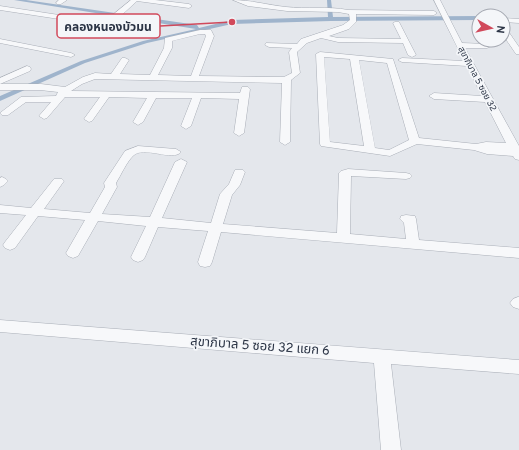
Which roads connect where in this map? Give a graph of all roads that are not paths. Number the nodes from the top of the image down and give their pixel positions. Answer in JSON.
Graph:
{"nodes":[{"id":1,"x":136,"y":0,"type":"edge"},
{"id":2,"x":139,"y":0,"type":"edge"},
{"id":3,"x":236,"y":0,"type":"edge"},
{"id":4,"x":243,"y":0,"type":"edge"},
{"id":5,"x":290,"y":0,"type":"edge"},
{"id":6,"x":307,"y":0,"type":"edge"},
{"id":7,"x":438,"y":0,"type":"edge"},
{"id":8,"x":271,"y":4,"type":"edge"},
{"id":9,"x":189,"y":6,"type":"dead end"},
{"id":10,"x":0,"y":8,"type":"edge"},
{"id":11,"x":305,"y":9,"type":"junction"},
{"id":12,"x":290,"y":10,"type":"junction"},
{"id":13,"x":434,"y":13,"type":"dead end"},
{"id":14,"x":352,"y":16,"type":"junction"},
{"id":15,"x":59,"y":17,"type":"dead end"},
{"id":16,"x":397,"y":23,"type":"dead end"},
{"id":17,"x":152,"y":32,"type":"dead end"},
{"id":18,"x":336,"y":36,"type":"junction"},
{"id":19,"x":371,"y":37,"type":"junction"},
{"id":20,"x":0,"y":41,"type":"edge"},
{"id":21,"x":406,"y":41,"type":"junction"},
{"id":22,"x":511,"y":41,"type":"edge"},
{"id":23,"x":269,"y":45,"type":"dead end"},
{"id":24,"x":459,"y":45,"type":"junction"},
{"id":25,"x":471,"y":45,"type":"edge"},
{"id":26,"x":298,"y":46,"type":"junction"},
{"id":27,"x":519,"y":52,"type":"edge"},
{"id":28,"x":339,"y":53,"type":"dead end"},
{"id":29,"x":71,"y":55,"type":"dead end"},
{"id":30,"x":412,"y":56,"type":"dead end"},
{"id":31,"x":354,"y":57,"type":"junction"},
{"id":32,"x":376,"y":57,"type":"dead end"},
{"id":33,"x":125,"y":60,"type":"dead end"},
{"id":34,"x":402,"y":60,"type":"dead end"},
{"id":35,"x":470,"y":65,"type":"junction"},
{"id":36,"x":457,"y":68,"type":"dead end"},
{"id":37,"x":27,"y":69,"type":"dead end"},
{"id":38,"x":114,"y":76,"type":"junction"},
{"id":39,"x":153,"y":77,"type":"junction"},
{"id":40,"x":194,"y":78,"type":"junction"},
{"id":41,"x":287,"y":79,"type":"junction"},
{"id":42,"x":246,"y":80,"type":"junction"},
{"id":43,"x":0,"y":81,"type":"edge"},
{"id":44,"x":0,"y":88,"type":"edge"},
{"id":45,"x":61,"y":94,"type":"junction"},
{"id":46,"x":154,"y":94,"type":"junction"},
{"id":47,"x":106,"y":95,"type":"junction"},
{"id":48,"x":197,"y":96,"type":"junction"},
{"id":49,"x":244,"y":96,"type":"junction"},
{"id":50,"x":434,"y":96,"type":"dead end"},
{"id":51,"x":488,"y":99,"type":"junction"},
{"id":52,"x":5,"y":113,"type":"dead end"},
{"id":53,"x":44,"y":116,"type":"dead end"},
{"id":54,"x":89,"y":119,"type":"dead end"},
{"id":55,"x":138,"y":122,"type":"dead end"},
{"id":56,"x":186,"y":126,"type":"dead end"},
{"id":57,"x":239,"y":133,"type":"dead end"},
{"id":58,"x":415,"y":141,"type":"junction"},
{"id":59,"x":285,"y":142,"type":"dead end"},
{"id":60,"x":370,"y":151,"type":"junction"},
{"id":61,"x":517,"y":153,"type":"edge"},
{"id":62,"x":238,"y":172,"type":"dead end"},
{"id":63,"x":406,"y":176,"type":"dead end"},
{"id":64,"x":58,"y":181,"type":"dead end"},
{"id":65,"x":0,"y":209,"type":"edge"},
{"id":66,"x":35,"y":212,"type":"junction"},
{"id":67,"x":94,"y":217,"type":"junction"},
{"id":68,"x":406,"y":219,"type":"dead end"},
{"id":69,"x":154,"y":222,"type":"junction"},
{"id":70,"x":216,"y":227,"type":"junction"},
{"id":71,"x":343,"y":238,"type":"junction"},
{"id":72,"x":413,"y":244,"type":"junction"},
{"id":73,"x":10,"y":245,"type":"dead end"},
{"id":74,"x":73,"y":252,"type":"dead end"},
{"id":75,"x":519,"y":253,"type":"edge"},
{"id":76,"x":138,"y":257,"type":"dead end"},
{"id":77,"x":205,"y":262,"type":"dead end"},
{"id":78,"x":0,"y":326,"type":"edge"},
{"id":79,"x":382,"y":356,"type":"junction"},
{"id":80,"x":519,"y":367,"type":"edge"},
{"id":81,"x":392,"y":450,"type":"edge"}],
"edges":[{"from":1,"to":17,"type":"street"},
{"from":2,"to":9,"type":"street"},
{"from":3,"to":8,"type":"street"},
{"from":4,"to":8,"type":"street"},
{"from":5,"to":12,"type":"street"},
{"from":6,"to":11,"type":"street"},
{"from":7,"to":24,"type":"street","name":"สุขาภิบาล 5 ซอย 32"},
{"from":8,"to":12,"type":"street"},
{"from":10,"to":15,"type":"street"},
{"from":11,"to":12,"type":"street"},
{"from":11,"to":14,"type":"street"},
{"from":13,"to":14,"type":"street"},
{"from":14,"to":18,"type":"street"},
{"from":16,"to":21,"type":"street"},
{"from":18,"to":19,"type":"street"},
{"from":18,"to":26,"type":"street"},
{"from":18,"to":28,"type":"street"},
{"from":19,"to":21,"type":"street"},
{"from":19,"to":32,"type":"street"},
{"from":20,"to":29,"type":"street"},
{"from":21,"to":30,"type":"street"},
{"from":22,"to":27,"type":"street"},
{"from":23,"to":26,"type":"street"},
{"from":24,"to":25,"type":"street"},
{"from":24,"to":35,"type":"street","name":"สุขาภิบาล 5 ซอย 32"},
{"from":26,"to":41,"type":"street"},
{"from":31,"to":58,"type":"street"},
{"from":31,"to":60,"type":"street"},
{"from":31,"to":60,"type":"street"},
{"from":33,"to":38,"type":"street"},
{"from":34,"to":35,"type":"street"},
{"from":35,"to":36,"type":"street"},
{"from":35,"to":51,"type":"street","name":"สุขาภิบาล 5 ซอย 32"},
{"from":37,"to":43,"type":"street"},
{"from":38,"to":39,"type":"street"},
{"from":38,"to":45,"type":"street"},
{"from":39,"to":40,"type":"street"},
{"from":39,"to":40,"type":"street"},
{"from":40,"to":42,"type":"street"},
{"from":41,"to":42,"type":"street"},
{"from":41,"to":59,"type":"street"},
{"from":42,"to":49,"type":"street"},
{"from":44,"to":45,"type":"street"},
{"from":45,"to":47,"type":"street"},
{"from":45,"to":52,"type":"street"},
{"from":45,"to":53,"type":"street"},
{"from":46,"to":47,"type":"street"},
{"from":46,"to":48,"type":"street"},
{"from":46,"to":55,"type":"street"},
{"from":47,"to":54,"type":"street"},
{"from":48,"to":49,"type":"street"},
{"from":48,"to":56,"type":"street"},
{"from":49,"to":57,"type":"street"},
{"from":50,"to":51,"type":"street"},
{"from":51,"to":61,"type":"street","name":"สุขาภิบาล 5 ซอย 32"},
{"from":58,"to":60,"type":"street"},
{"from":58,"to":61,"type":"street"},
{"from":62,"to":70,"type":"street"},
{"from":63,"to":71,"type":"street"},
{"from":64,"to":66,"type":"street"},
{"from":65,"to":66,"type":"street"},
{"from":66,"to":67,"type":"street"},
{"from":66,"to":73,"type":"street"},
{"from":67,"to":69,"type":"street"},
{"from":67,"to":69,"type":"street"},
{"from":67,"to":74,"type":"street"},
{"from":68,"to":72,"type":"street"},
{"from":69,"to":70,"type":"street"},
{"from":69,"to":76,"type":"street"},
{"from":70,"to":71,"type":"street"},
{"from":70,"to":77,"type":"street"},
{"from":71,"to":72,"type":"street"},
{"from":72,"to":75,"type":"street"},
{"from":78,"to":79,"type":"street","name":"สุขาภิบาล 5 ซอย 32 แยก 6"},
{"from":79,"to":80,"type":"street","name":"สุขาภิบาล 5 ซอย 32 แยก 6"},
{"from":79,"to":81,"type":"street"}]}
